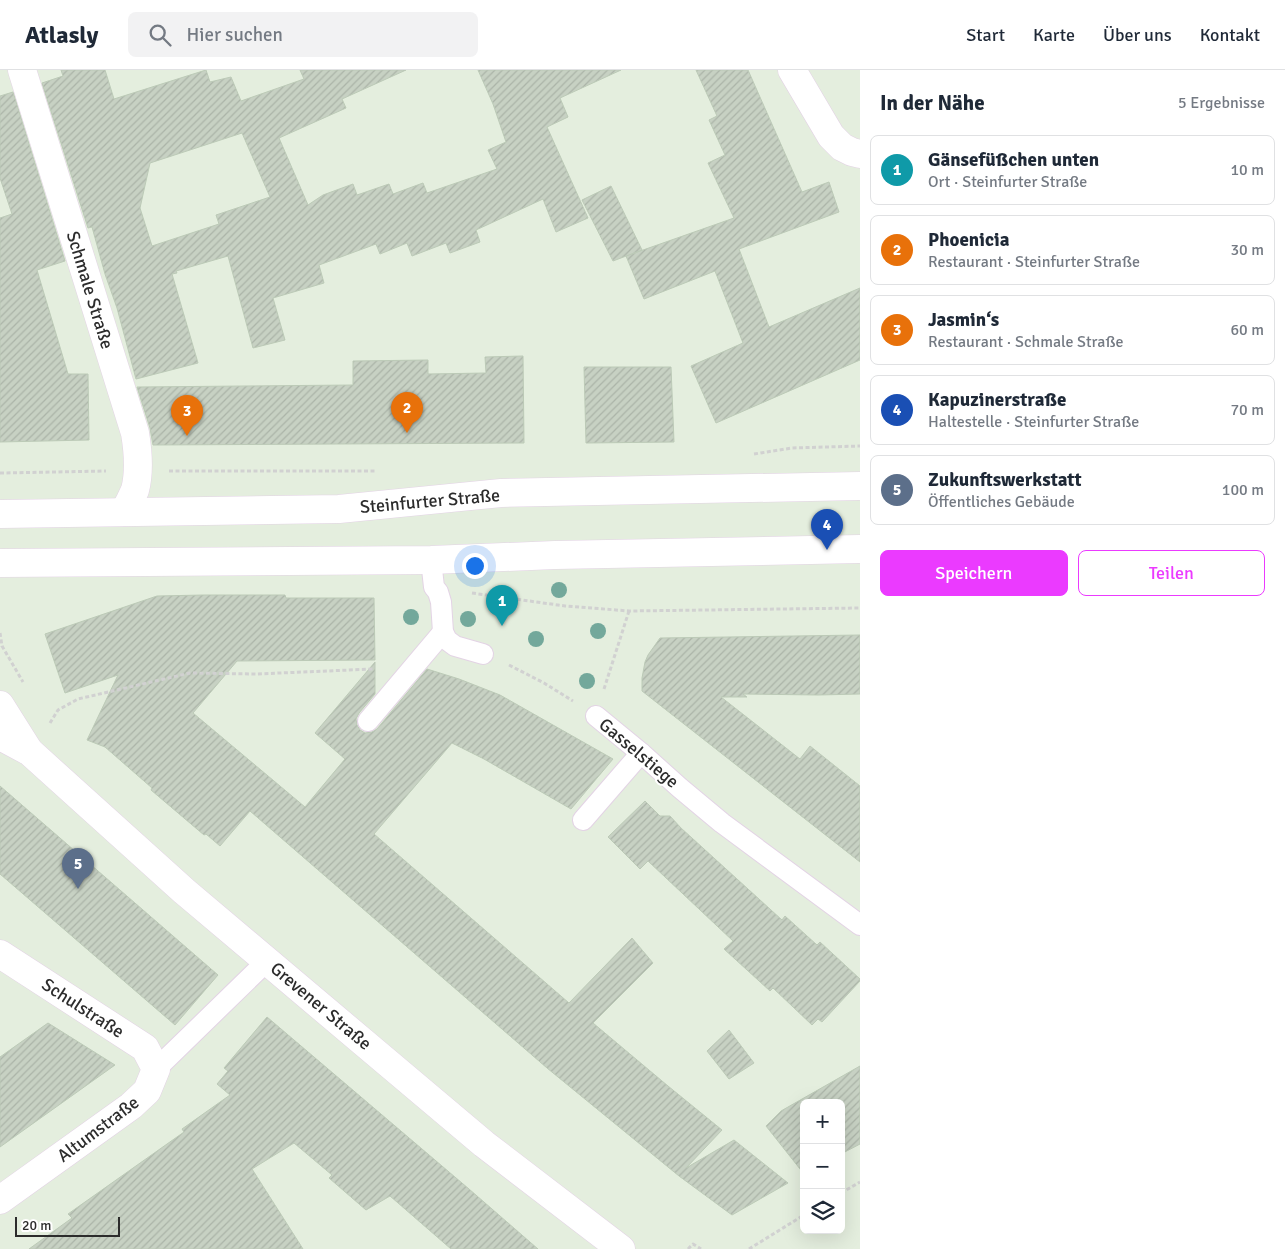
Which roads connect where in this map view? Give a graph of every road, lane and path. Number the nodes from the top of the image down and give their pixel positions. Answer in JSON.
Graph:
{"nodes":[{"id":1,"x":22,"y":70,"type":"edge"},
{"id":2,"x":792,"y":70,"type":"edge"},
{"id":3,"x":860,"y":154,"type":"edge"},
{"id":4,"x":860,"y":486,"type":"edge"},
{"id":5,"x":124,"y":512,"type":"junction"},
{"id":6,"x":0,"y":514,"type":"edge"},
{"id":7,"x":860,"y":549,"type":"edge"},
{"id":8,"x":431,"y":560,"type":"junction"},
{"id":9,"x":0,"y":562,"type":"edge"},
{"id":10,"x":434,"y":587,"type":"junction"},
{"id":11,"x":860,"y":608,"type":"edge"},
{"id":12,"x":629,"y":611,"type":"junction"},
{"id":13,"x":443,"y":632,"type":"junction"},
{"id":14,"x":483,"y":654,"type":"joint"},
{"id":15,"x":382,"y":666,"type":"dead end"},
{"id":16,"x":0,"y":705,"type":"edge"},
{"id":17,"x":596,"y":716,"type":"junction"},
{"id":18,"x":368,"y":721,"type":"dead end"},
{"id":19,"x":0,"y":736,"type":"edge"},
{"id":20,"x":30,"y":752,"type":"junction"},
{"id":21,"x":641,"y":752,"type":"junction"},
{"id":22,"x":582,"y":820,"type":"dead end"},
{"id":23,"x":860,"y":925,"type":"edge"},
{"id":24,"x":0,"y":954,"type":"edge"},
{"id":25,"x":267,"y":961,"type":"junction"},
{"id":26,"x":156,"y":1069,"type":"junction"},
{"id":27,"x":860,"y":1182,"type":"edge"},
{"id":28,"x":845,"y":1191,"type":"edge"},
{"id":29,"x":0,"y":1200,"type":"edge"},
{"id":30,"x":800,"y":1217,"type":"edge"},
{"id":31,"x":621,"y":1249,"type":"edge"},
{"id":32,"x":688,"y":1249,"type":"edge"},
{"id":33,"x":700,"y":1249,"type":"edge"},
{"id":34,"x":749,"y":1249,"type":"edge"}],
"edges":[{"from":1,"to":5,"type":"main road","name":"Schmale Straße"},
{"from":2,"to":3,"type":"main road"},
{"from":4,"to":5,"type":"main road","name":"Steinfurter Straße"},
{"from":5,"to":6,"type":"main road","name":"Steinfurter Straße"},
{"from":7,"to":8,"type":"main road"},
{"from":8,"to":9,"type":"main road"},
{"from":8,"to":10,"type":"lane"},
{"from":10,"to":12,"type":"path"},
{"from":10,"to":13,"type":"lane"},
{"from":11,"to":12,"type":"path"},
{"from":12,"to":17,"type":"path"},
{"from":13,"to":14,"type":"lane"},
{"from":13,"to":18,"type":"lane"},
{"from":14,"to":17,"type":"path","name":"Gasselstiege"},
{"from":15,"to":20,"type":"path"},
{"from":16,"to":20,"type":"main road","name":"Grevener Straße"},
{"from":17,"to":21,"type":"lane","name":"Gasselstiege"},
{"from":19,"to":20,"type":"main road","name":"Grevener Straße"},
{"from":20,"to":25,"type":"main road","name":"Grevener Straße"},
{"from":21,"to":22,"type":"lane"},
{"from":21,"to":23,"type":"lane","name":"Gasselstiege"},
{"from":24,"to":26,"type":"main road","name":"Schulstraße"},
{"from":25,"to":26,"type":"lane","name":"Altumstraße"},
{"from":25,"to":31,"type":"main road","name":"Grevener Straße"},
{"from":26,"to":29,"type":"main road","name":"Altumstraße"},
{"from":27,"to":28,"type":"path"},
{"from":30,"to":34,"type":"path"},
{"from":32,"to":33,"type":"path"}]}
